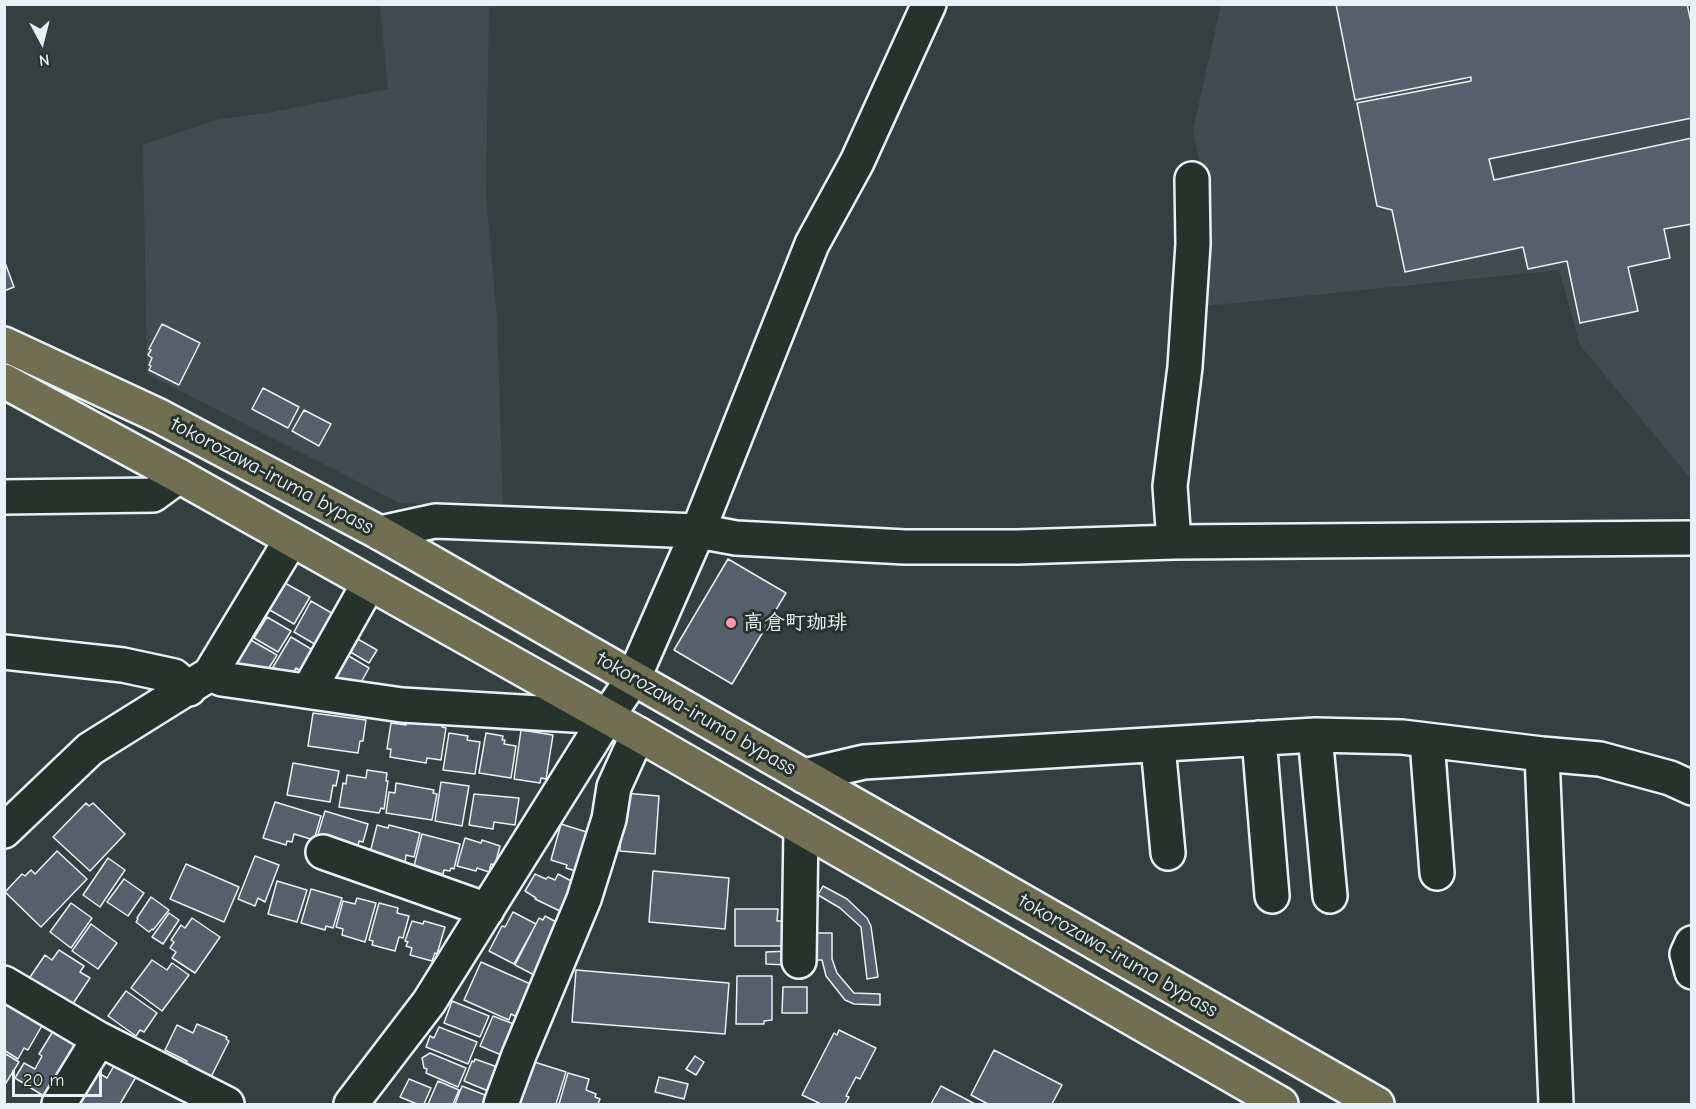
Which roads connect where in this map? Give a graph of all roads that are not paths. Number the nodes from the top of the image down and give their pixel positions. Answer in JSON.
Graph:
{"nodes":[{"id":1,"x":929,"y":4,"type":"edge"},
{"id":2,"x":1192,"y":179,"type":"dead end"},
{"id":3,"x":4,"y":344,"type":"edge"},
{"id":4,"x":4,"y":381,"type":"edge"},
{"id":5,"x":179,"y":476,"type":"junction"},
{"id":6,"x":4,"y":497,"type":"edge"},
{"id":7,"x":698,"y":531,"type":"junction"},
{"id":8,"x":380,"y":533,"type":"junction"},
{"id":9,"x":1692,"y":538,"type":"edge"},
{"id":10,"x":291,"y":540,"type":"junction"},
{"id":11,"x":1174,"y":542,"type":"junction"},
{"id":12,"x":369,"y":583,"type":"junction"},
{"id":13,"x":4,"y":652,"type":"edge"},
{"id":14,"x":634,"y":677,"type":"junction"},
{"id":15,"x":199,"y":681,"type":"junction"},
{"id":16,"x":309,"y":690,"type":"junction"},
{"id":17,"x":607,"y":717,"type":"junction"},
{"id":18,"x":638,"y":734,"type":"junction"},
{"id":19,"x":1315,"y":735,"type":"junction"},
{"id":20,"x":1259,"y":738,"type":"junction"},
{"id":21,"x":1427,"y":741,"type":"junction"},
{"id":22,"x":1158,"y":746,"type":"junction"},
{"id":23,"x":1542,"y":754,"type":"junction"},
{"id":24,"x":804,"y":776,"type":"junction"},
{"id":25,"x":1692,"y":788,"type":"edge"},
{"id":26,"x":801,"y":828,"type":"junction"},
{"id":27,"x":4,"y":831,"type":"edge"},
{"id":28,"x":323,"y":852,"type":"dead end"},
{"id":29,"x":1168,"y":853,"type":"dead end"},
{"id":30,"x":1437,"y":873,"type":"dead end"},
{"id":31,"x":1272,"y":896,"type":"dead end"},
{"id":32,"x":1330,"y":896,"type":"dead end"},
{"id":33,"x":487,"y":910,"type":"junction"},
{"id":34,"x":1692,"y":943,"type":"edge"},
{"id":35,"x":799,"y":961,"type":"dead end"},
{"id":36,"x":1692,"y":972,"type":"edge"},
{"id":37,"x":4,"y":983,"type":"edge"},
{"id":38,"x":99,"y":1039,"type":"junction"},
{"id":39,"x":59,"y":1104,"type":"edge"},
{"id":40,"x":227,"y":1104,"type":"edge"},
{"id":41,"x":351,"y":1104,"type":"edge"},
{"id":42,"x":501,"y":1104,"type":"edge"},
{"id":43,"x":1281,"y":1104,"type":"edge"},
{"id":44,"x":1377,"y":1104,"type":"edge"},
{"id":45,"x":1556,"y":1104,"type":"edge"}],
"edges":[{"from":1,"to":7,"type":"street"},
{"from":2,"to":11,"type":"street"},
{"from":3,"to":8,"type":"highway","name":"tokorozawa-iruma bypass"},
{"from":4,"to":5,"type":"highway","name":"tokorozawa-iruma bypass"},
{"from":5,"to":6,"type":"street"},
{"from":5,"to":10,"type":"highway","name":"tokorozawa-iruma bypass"},
{"from":7,"to":8,"type":"street"},
{"from":7,"to":11,"type":"street"},
{"from":7,"to":14,"type":"street"},
{"from":8,"to":14,"type":"highway","name":"tokorozawa-iruma bypass"},
{"from":9,"to":11,"type":"street"},
{"from":10,"to":12,"type":"highway","name":"tokorozawa-iruma bypass"},
{"from":10,"to":15,"type":"street"},
{"from":12,"to":16,"type":"street"},
{"from":12,"to":17,"type":"highway","name":"tokorozawa-iruma bypass"},
{"from":13,"to":15,"type":"street"},
{"from":14,"to":17,"type":"street"},
{"from":14,"to":24,"type":"highway","name":"tokorozawa-iruma bypass"},
{"from":15,"to":16,"type":"street"},
{"from":15,"to":27,"type":"street"},
{"from":16,"to":17,"type":"street"},
{"from":17,"to":18,"type":"highway","name":"tokorozawa-iruma bypass"},
{"from":17,"to":33,"type":"street"},
{"from":18,"to":26,"type":"highway","name":"tokorozawa-iruma bypass"},
{"from":18,"to":42,"type":"street"},
{"from":19,"to":20,"type":"street"},
{"from":19,"to":21,"type":"street"},
{"from":19,"to":32,"type":"street"},
{"from":20,"to":22,"type":"street"},
{"from":20,"to":31,"type":"street"},
{"from":21,"to":23,"type":"street"},
{"from":21,"to":30,"type":"street"},
{"from":22,"to":24,"type":"street"},
{"from":22,"to":29,"type":"street"},
{"from":23,"to":25,"type":"street"},
{"from":23,"to":45,"type":"street"},
{"from":24,"to":44,"type":"highway","name":"tokorozawa-iruma bypass"},
{"from":26,"to":35,"type":"street"},
{"from":26,"to":43,"type":"highway","name":"tokorozawa-iruma bypass"},
{"from":28,"to":33,"type":"street"},
{"from":33,"to":41,"type":"street"},
{"from":34,"to":36,"type":"street"},
{"from":37,"to":38,"type":"street"},
{"from":38,"to":39,"type":"street"},
{"from":38,"to":40,"type":"street"}]}
